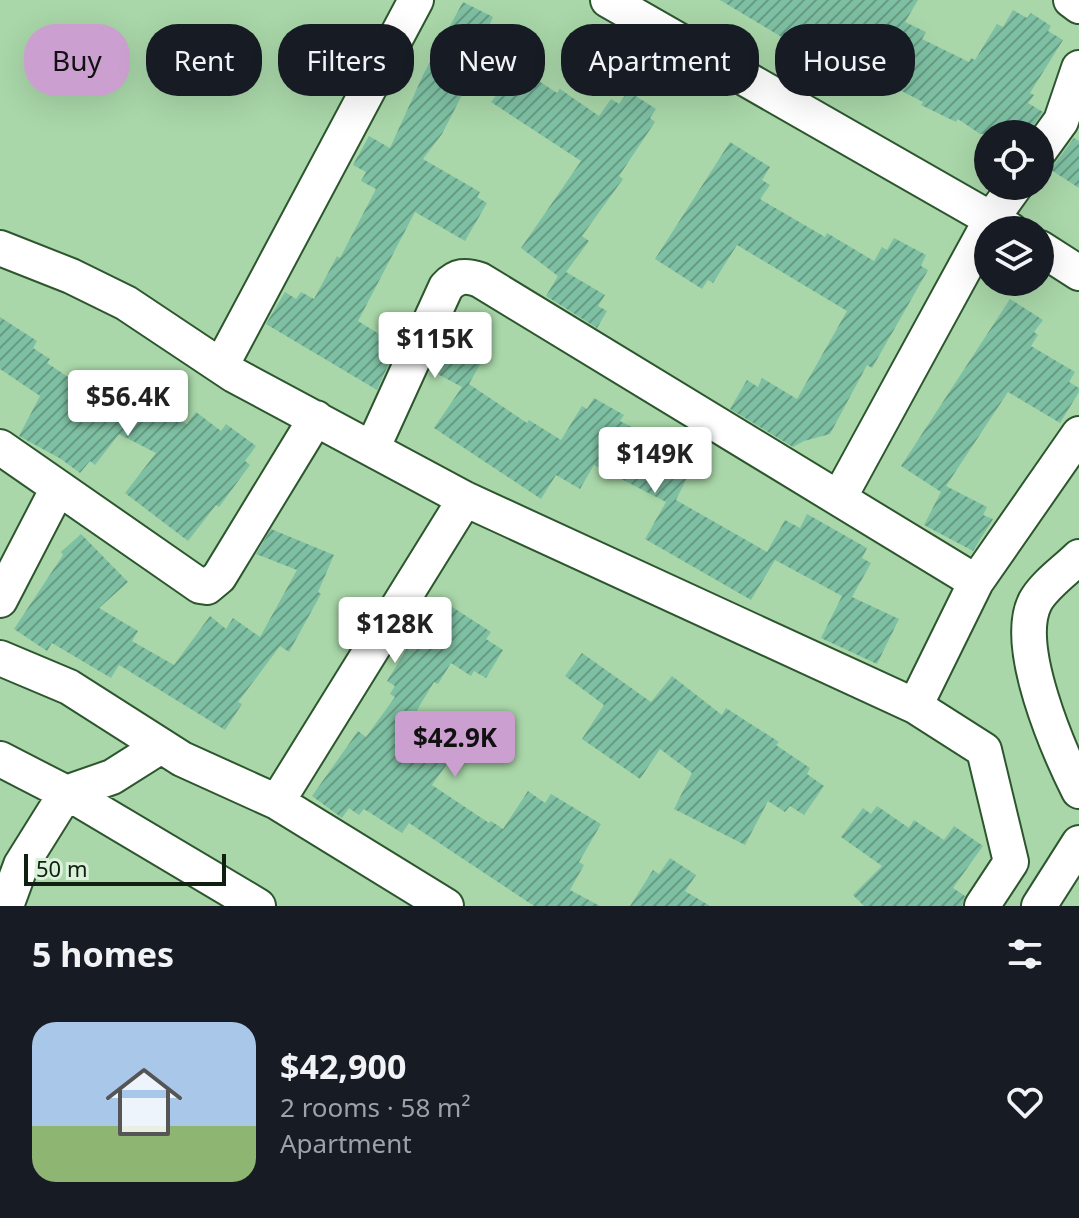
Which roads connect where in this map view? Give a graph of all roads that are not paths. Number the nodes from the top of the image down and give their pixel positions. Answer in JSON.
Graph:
{"nodes":[{"id":1,"x":416,"y":0,"type":"edge"},
{"id":2,"x":608,"y":0,"type":"edge"},
{"id":3,"x":1071,"y":0,"type":"edge"},
{"id":4,"x":1079,"y":6,"type":"edge"},
{"id":5,"x":1079,"y":68,"type":"edge"},
{"id":6,"x":1054,"y":131,"type":"edge"},
{"id":7,"x":987,"y":216,"type":"edge"},
{"id":8,"x":0,"y":248,"type":"edge"},
{"id":9,"x":1054,"y":257,"type":"edge"},
{"id":10,"x":974,"y":270,"type":"edge"},
{"id":11,"x":1079,"y":273,"type":"edge"},
{"id":12,"x":221,"y":366,"type":"junction"},
{"id":13,"x":316,"y":418,"type":"junction"},
{"id":14,"x":1079,"y":434,"type":"edge"},
{"id":15,"x":0,"y":447,"type":"edge"},
{"id":16,"x":372,"y":449,"type":"junction"},
{"id":17,"x":58,"y":488,"type":"junction"},
{"id":18,"x":839,"y":498,"type":"junction"},
{"id":19,"x":465,"y":499,"type":"junction"},
{"id":20,"x":1079,"y":557,"type":"edge"},
{"id":21,"x":976,"y":582,"type":"junction"},
{"id":22,"x":0,"y":600,"type":"edge"},
{"id":23,"x":0,"y":658,"type":"edge"},
{"id":24,"x":915,"y":706,"type":"junction"},
{"id":25,"x":161,"y":746,"type":"junction"},
{"id":26,"x":0,"y":759,"type":"edge"},
{"id":27,"x":1079,"y":791,"type":"edge"},
{"id":28,"x":66,"y":793,"type":"junction"},
{"id":29,"x":277,"y":802,"type":"junction"},
{"id":30,"x":1079,"y":843,"type":"edge"},
{"id":31,"x":6,"y":906,"type":"edge"},
{"id":32,"x":258,"y":906,"type":"edge"},
{"id":33,"x":446,"y":906,"type":"edge"},
{"id":34,"x":982,"y":906,"type":"edge"},
{"id":35,"x":1039,"y":906,"type":"edge"}],
"edges":[{"from":1,"to":12,"type":"street"},
{"from":2,"to":7,"type":"street"},
{"from":3,"to":4,"type":"street"},
{"from":5,"to":6,"type":"street"},
{"from":8,"to":12,"type":"street"},
{"from":9,"to":11,"type":"street"},
{"from":10,"to":18,"type":"street"},
{"from":12,"to":13,"type":"street"},
{"from":13,"to":16,"type":"street"},
{"from":13,"to":17,"type":"street"},
{"from":14,"to":21,"type":"street"},
{"from":15,"to":17,"type":"street"},
{"from":16,"to":18,"type":"street"},
{"from":16,"to":19,"type":"street"},
{"from":17,"to":22,"type":"street"},
{"from":18,"to":21,"type":"street"},
{"from":19,"to":24,"type":"street"},
{"from":19,"to":29,"type":"street"},
{"from":20,"to":27,"type":"street"},
{"from":21,"to":24,"type":"street"},
{"from":23,"to":25,"type":"street"},
{"from":24,"to":34,"type":"street"},
{"from":25,"to":28,"type":"street"},
{"from":25,"to":29,"type":"street"},
{"from":26,"to":28,"type":"street"},
{"from":28,"to":31,"type":"street"},
{"from":28,"to":32,"type":"street"},
{"from":29,"to":33,"type":"street"},
{"from":30,"to":35,"type":"street"}]}
